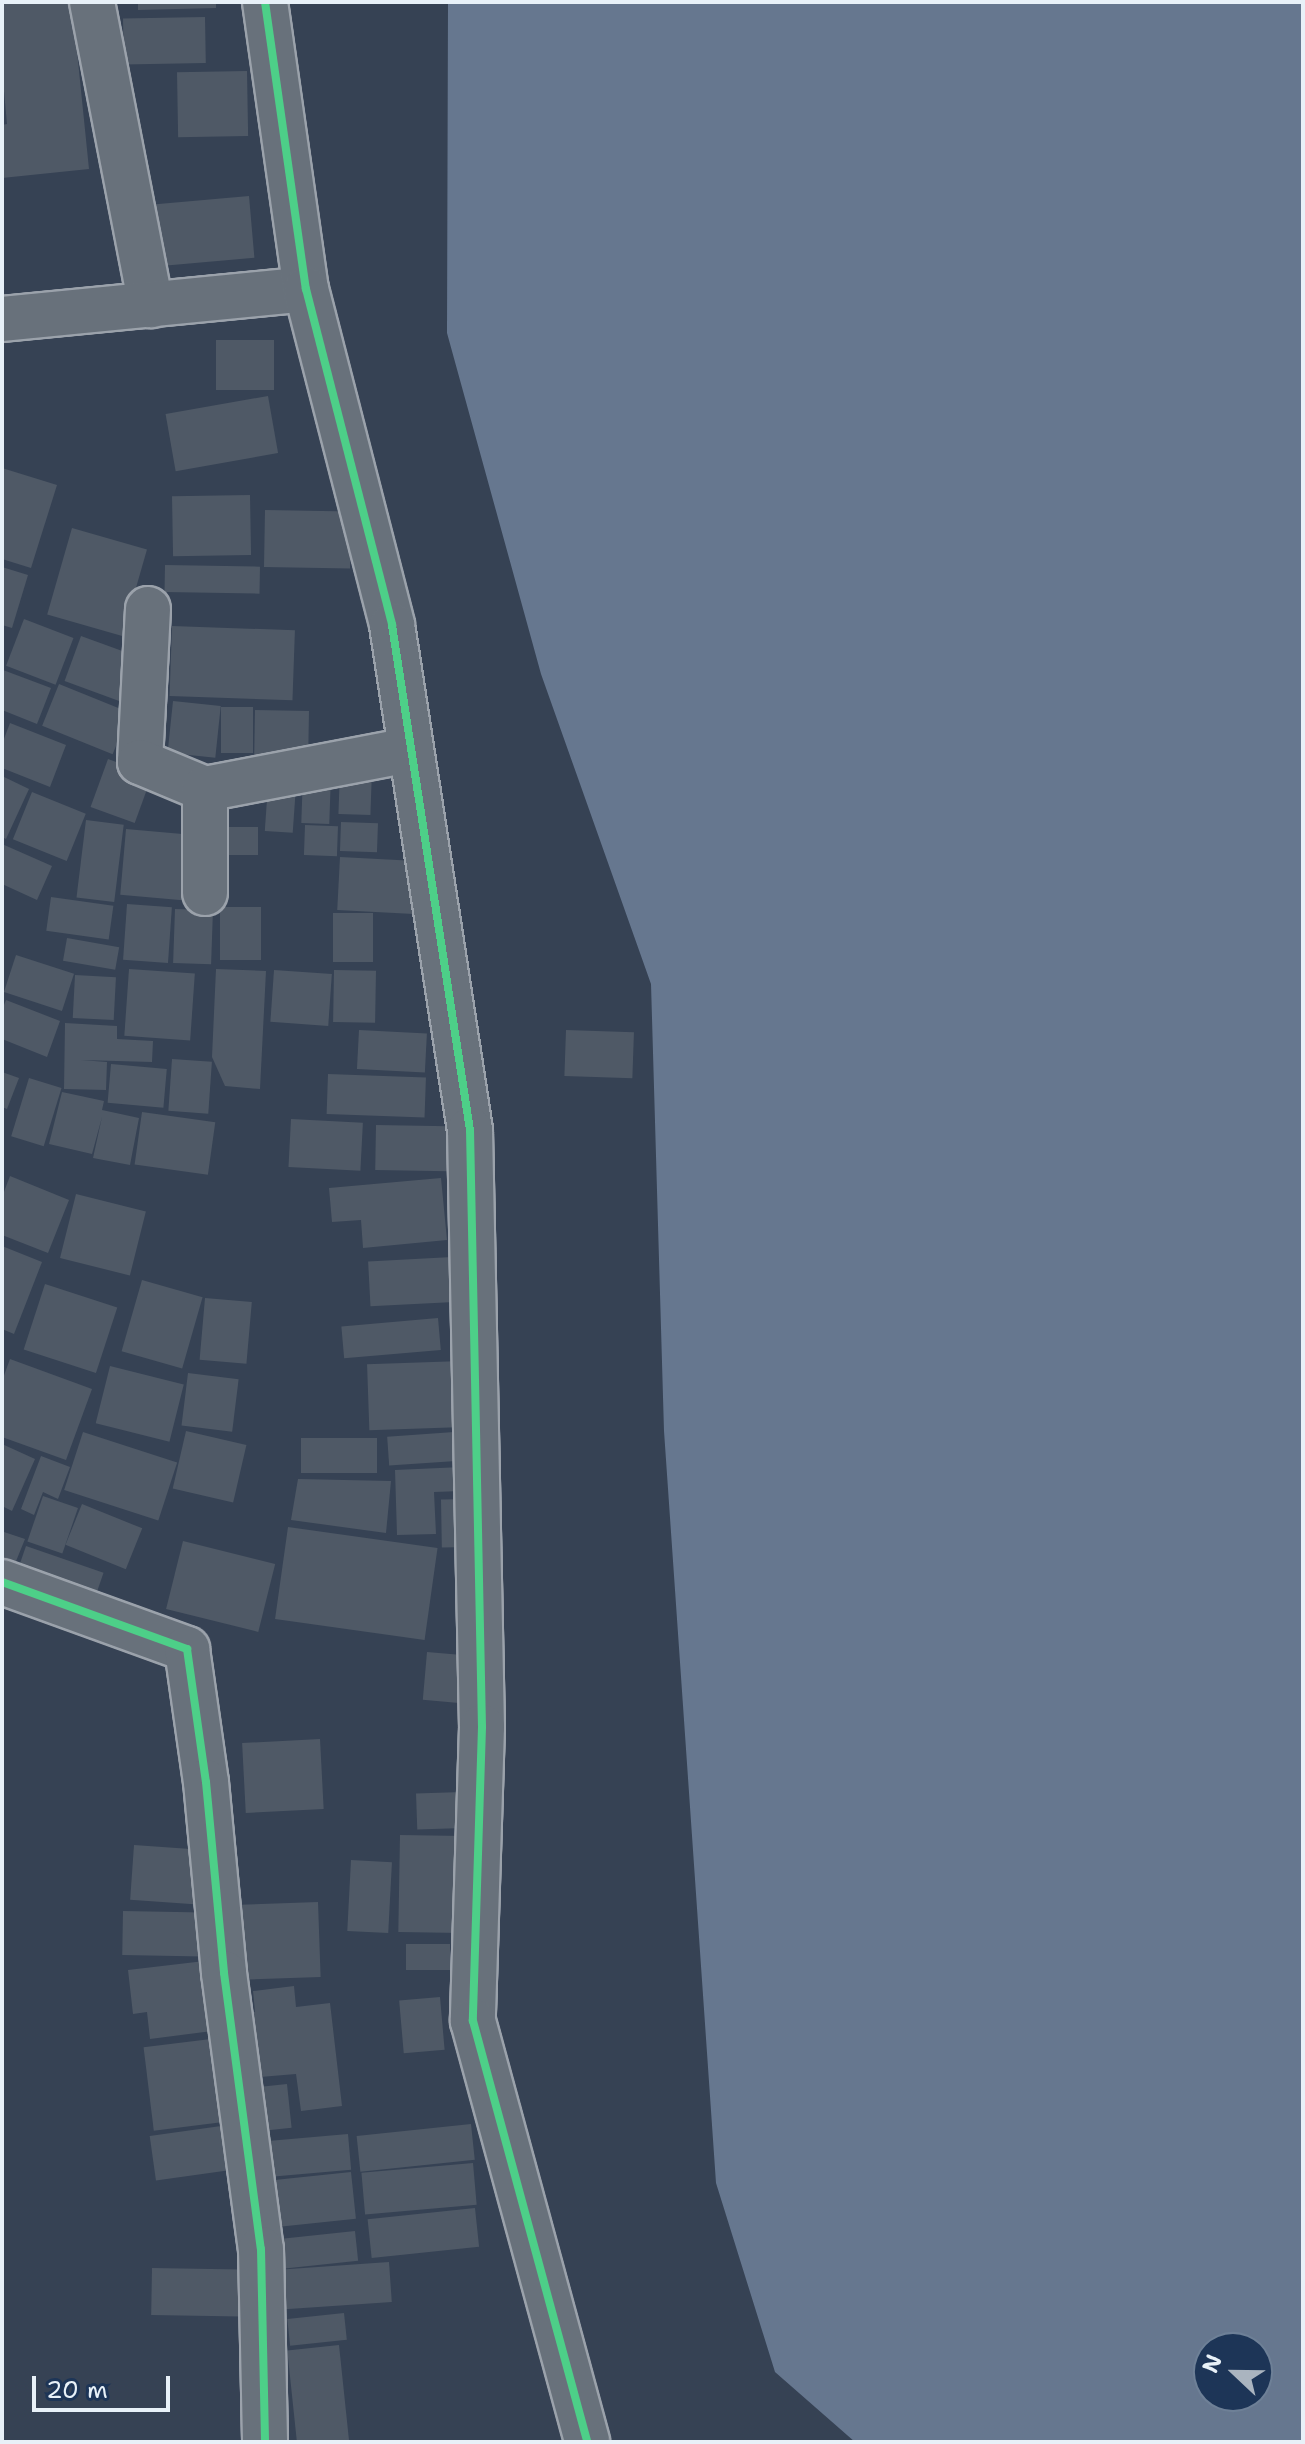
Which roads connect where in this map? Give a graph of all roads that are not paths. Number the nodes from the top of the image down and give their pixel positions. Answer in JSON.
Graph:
{"nodes":[{"id":1,"x":92,"y":2,"type":"edge"},
{"id":2,"x":265,"y":2,"type":"edge"},
{"id":3,"x":306,"y":289,"type":"junction"},
{"id":4,"x":151,"y":305,"type":"junction"},
{"id":5,"x":2,"y":319,"type":"edge"},
{"id":6,"x":148,"y":609,"type":"dead end"},
{"id":7,"x":410,"y":750,"type":"junction"},
{"id":8,"x":205,"y":789,"type":"junction"},
{"id":9,"x":205,"y":893,"type":"dead end"},
{"id":10,"x":2,"y":1582,"type":"edge"},
{"id":11,"x":265,"y":2442,"type":"edge"},
{"id":12,"x":587,"y":2442,"type":"edge"}],
"edges":[{"from":1,"to":4,"type":"street"},
{"from":2,"to":3,"type":"street"},
{"from":3,"to":4,"type":"street"},
{"from":3,"to":7,"type":"street"},
{"from":4,"to":5,"type":"street"},
{"from":6,"to":8,"type":"street"},
{"from":7,"to":8,"type":"street"},
{"from":7,"to":12,"type":"street"},
{"from":8,"to":9,"type":"street"},
{"from":10,"to":11,"type":"street"}]}
